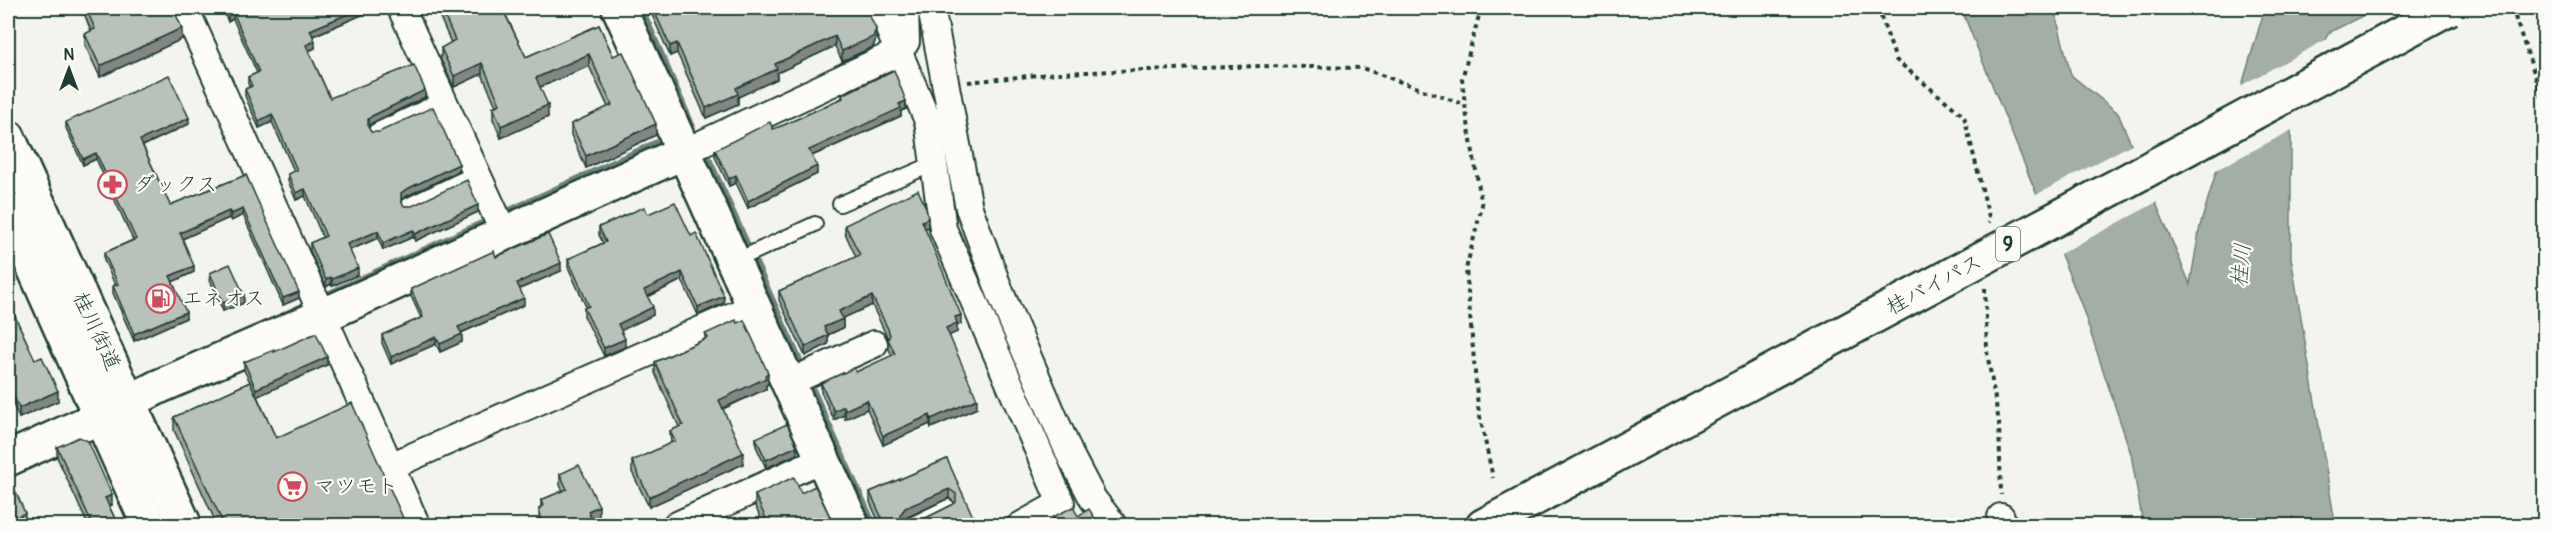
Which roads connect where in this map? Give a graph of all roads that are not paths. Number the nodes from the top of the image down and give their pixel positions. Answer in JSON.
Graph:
{"nodes":[{"id":1,"x":186,"y":8,"type":"edge"},
{"id":2,"x":400,"y":8,"type":"edge"},
{"id":3,"x":619,"y":8,"type":"edge"},
{"id":4,"x":880,"y":8,"type":"edge"},
{"id":5,"x":905,"y":8,"type":"edge"},
{"id":6,"x":931,"y":8,"type":"edge"},
{"id":7,"x":2449,"y":8,"type":"edge"},
{"id":8,"x":898,"y":52,"type":"junction"},
{"id":9,"x":442,"y":99,"type":"junction"},
{"id":10,"x":376,"y":131,"type":"edge"},
{"id":11,"x":8,"y":137,"type":"edge"},
{"id":12,"x":682,"y":153,"type":"junction"},
{"id":13,"x":933,"y":164,"type":"junction"},
{"id":14,"x":476,"y":173,"type":"junction"},
{"id":15,"x":840,"y":204,"type":"dead end"},
{"id":16,"x":409,"y":205,"type":"edge"},
{"id":17,"x":8,"y":210,"type":"edge"},
{"id":18,"x":815,"y":224,"type":"dead end"},
{"id":19,"x":504,"y":233,"type":"junction"},
{"id":20,"x":745,"y":256,"type":"junction"},
{"id":21,"x":753,"y":307,"type":"junction"},
{"id":22,"x":322,"y":316,"type":"junction"},
{"id":23,"x":874,"y":344,"type":"dead end"},
{"id":24,"x":801,"y":377,"type":"junction"},
{"id":25,"x":128,"y":401,"type":"junction"},
{"id":26,"x":100,"y":417,"type":"junction"},
{"id":27,"x":8,"y":459,"type":"edge"},
{"id":28,"x":822,"y":459,"type":"junction"},
{"id":29,"x":391,"y":466,"type":"junction"},
{"id":30,"x":948,"y":507,"type":"edge"},
{"id":31,"x":149,"y":525,"type":"edge"},
{"id":32,"x":185,"y":525,"type":"edge"},
{"id":33,"x":417,"y":525,"type":"edge"},
{"id":34,"x":675,"y":525,"type":"edge"},
{"id":35,"x":853,"y":525,"type":"edge"},
{"id":36,"x":909,"y":525,"type":"edge"},
{"id":37,"x":1020,"y":525,"type":"edge"},
{"id":38,"x":1114,"y":525,"type":"edge"},
{"id":39,"x":1484,"y":525,"type":"edge"}],
"edges":[{"from":1,"to":22,"type":"street"},
{"from":2,"to":9,"type":"street"},
{"from":3,"to":12,"type":"main road"},
{"from":4,"to":8,"type":"street"},
{"from":5,"to":8,"type":"street"},
{"from":6,"to":38,"type":"street"},
{"from":7,"to":39,"type":"main road","name":"桂バイパス","number":"9","bridge":true},
{"from":8,"to":12,"type":"street"},
{"from":8,"to":13,"type":"street"},
{"from":9,"to":10,"type":"lane"},
{"from":9,"to":14,"type":"street"},
{"from":11,"to":25,"type":"main road","name":"桂川街道"},
{"from":12,"to":19,"type":"main road"},
{"from":12,"to":20,"type":"main road"},
{"from":13,"to":15,"type":"lane"},
{"from":13,"to":37,"type":"street"},
{"from":14,"to":16,"type":"lane"},
{"from":14,"to":19,"type":"street"},
{"from":17,"to":26,"type":"main road","name":"桂川街道"},
{"from":18,"to":20,"type":"lane"},
{"from":19,"to":22,"type":"main road"},
{"from":20,"to":21,"type":"main road"},
{"from":21,"to":24,"type":"main road"},
{"from":21,"to":29,"type":"street"},
{"from":22,"to":25,"type":"main road"},
{"from":22,"to":29,"type":"street"},
{"from":23,"to":24,"type":"street"},
{"from":24,"to":28,"type":"main road"},
{"from":25,"to":26,"type":"main road"},
{"from":25,"to":32,"type":"main road","name":"桂川街道"},
{"from":26,"to":27,"type":"main road"},
{"from":26,"to":31,"type":"main road","name":"桂川街道"},
{"from":28,"to":34,"type":"street"},
{"from":28,"to":35,"type":"main road"},
{"from":29,"to":33,"type":"street"},
{"from":30,"to":36,"type":"lane"}]}
